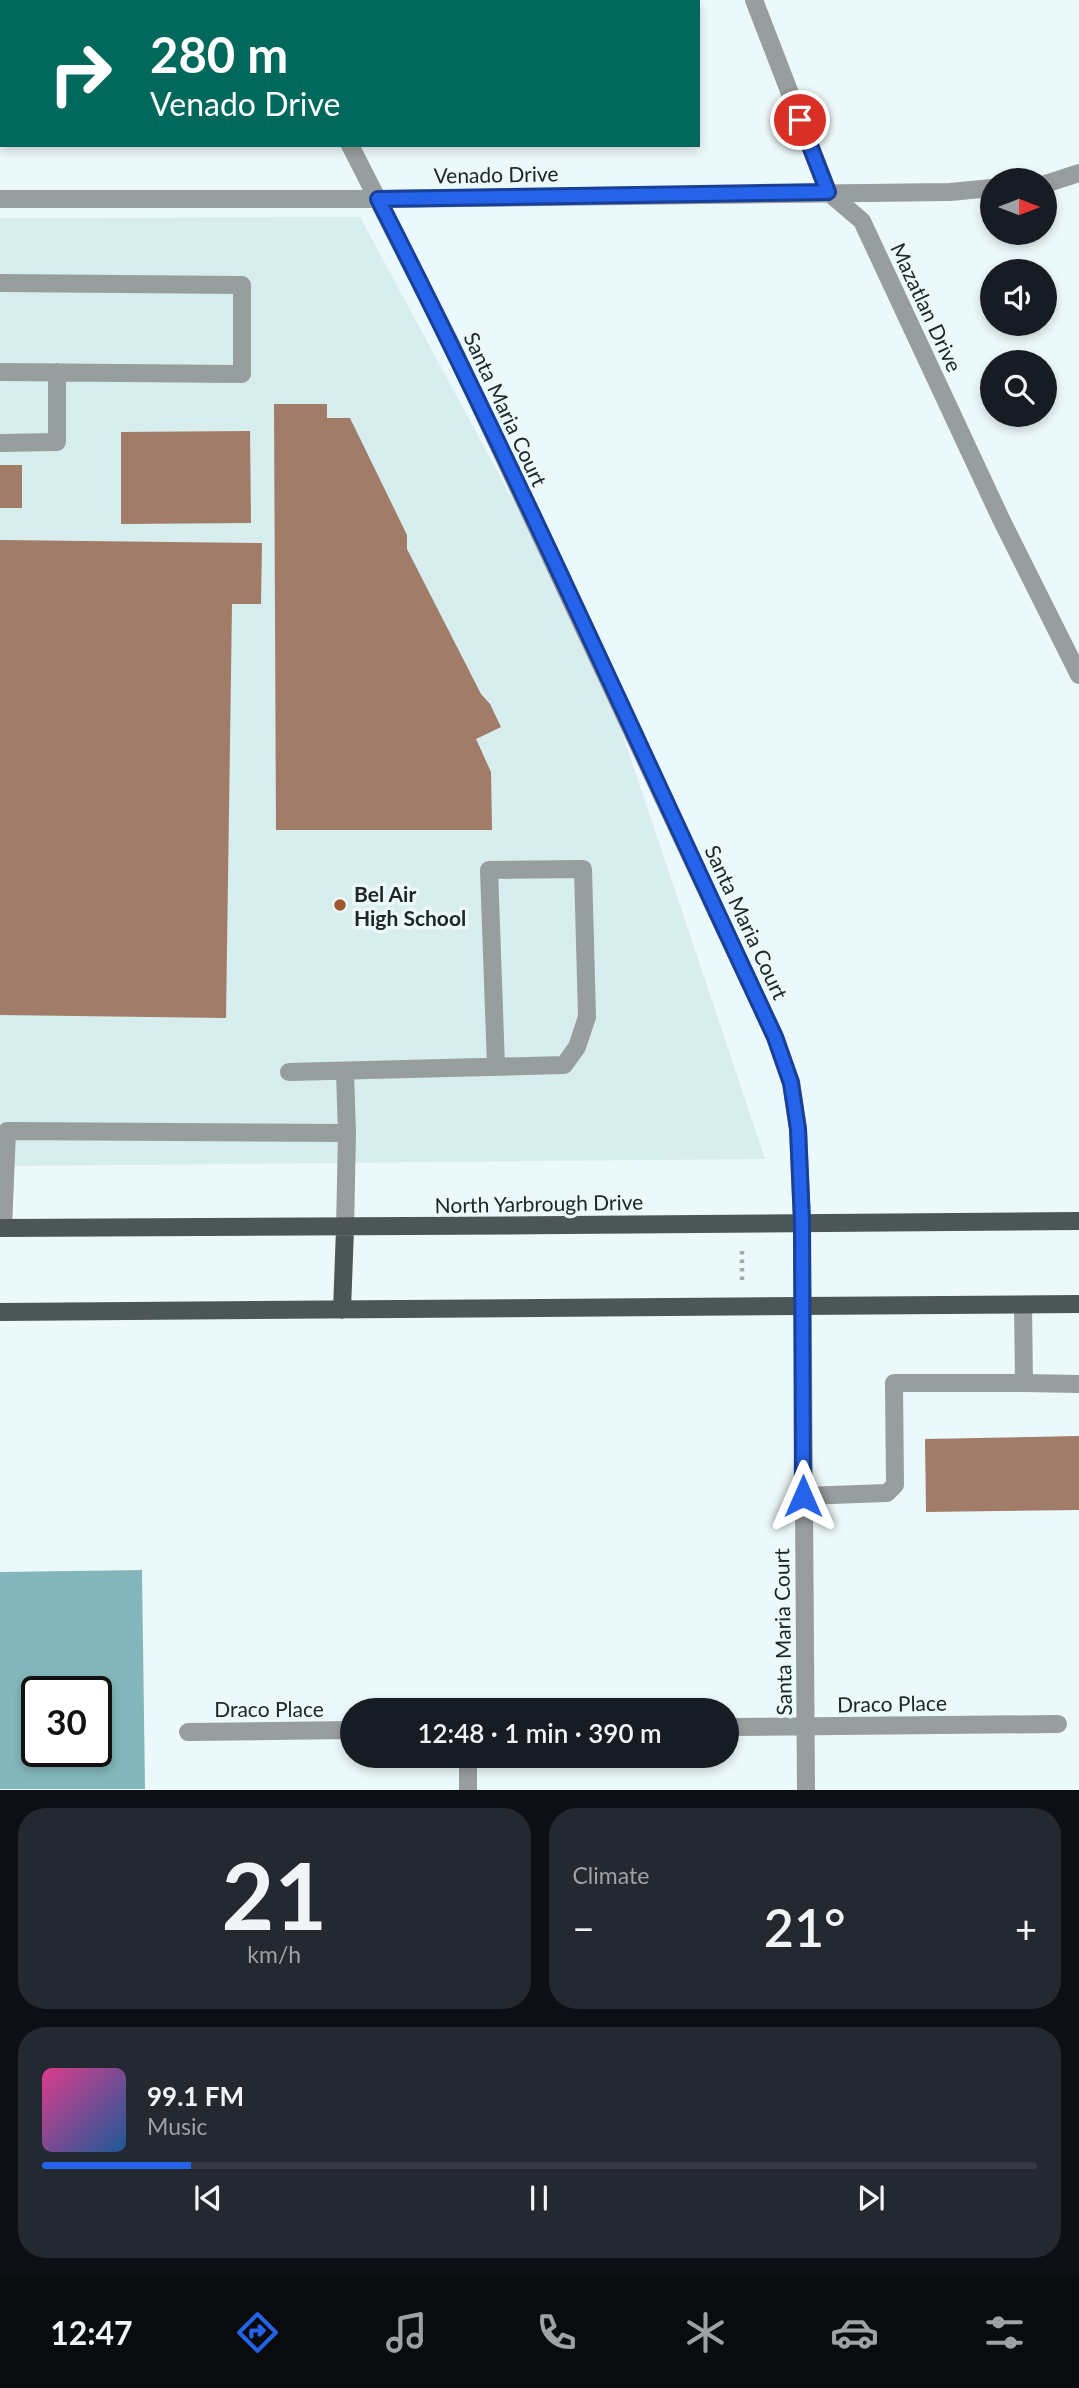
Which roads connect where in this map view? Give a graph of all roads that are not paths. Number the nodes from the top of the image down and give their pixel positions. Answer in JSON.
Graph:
{"nodes":[{"id":1,"x":754,"y":0,"type":"edge"},
{"id":2,"x":351,"y":147,"type":"edge"},
{"id":3,"x":1079,"y":173,"type":"edge"},
{"id":4,"x":1057,"y":180,"type":"edge"},
{"id":5,"x":980,"y":189,"type":"edge"},
{"id":6,"x":828,"y":192,"type":"junction"},
{"id":7,"x":0,"y":199,"type":"edge"},
{"id":8,"x":378,"y":199,"type":"junction"},
{"id":9,"x":0,"y":282,"type":"edge"},
{"id":10,"x":0,"y":372,"type":"edge"},
{"id":11,"x":57,"y":372,"type":"junction"},
{"id":12,"x":0,"y":443,"type":"edge"},
{"id":13,"x":1079,"y":675,"type":"edge"},
{"id":14,"x":496,"y":1066,"type":"junction"},
{"id":15,"x":289,"y":1072,"type":"dead end"},
{"id":16,"x":345,"y":1072,"type":"junction"},
{"id":17,"x":347,"y":1133,"type":"junction"},
{"id":18,"x":1079,"y":1221,"type":"edge"},
{"id":19,"x":802,"y":1222,"type":"junction"},
{"id":20,"x":1,"y":1228,"type":"edge"},
{"id":21,"x":345,"y":1229,"type":"junction"},
{"id":22,"x":1079,"y":1304,"type":"edge"},
{"id":23,"x":1023,"y":1305,"type":"junction"},
{"id":24,"x":802,"y":1307,"type":"junction"},
{"id":25,"x":342,"y":1310,"type":"junction"},
{"id":26,"x":0,"y":1312,"type":"edge"},
{"id":27,"x":1024,"y":1383,"type":"junction"},
{"id":28,"x":1079,"y":1384,"type":"edge"},
{"id":29,"x":803,"y":1496,"type":"junction"},
{"id":30,"x":1058,"y":1724,"type":"dead end"},
{"id":31,"x":739,"y":1727,"type":"edge"},
{"id":32,"x":806,"y":1727,"type":"junction"},
{"id":33,"x":340,"y":1730,"type":"edge"},
{"id":34,"x":188,"y":1732,"type":"dead end"},
{"id":35,"x":468,"y":1768,"type":"edge"},
{"id":36,"x":468,"y":1790,"type":"edge"},
{"id":37,"x":806,"y":1790,"type":"edge"}],
"edges":[{"from":1,"to":6,"type":"street","name":"Mazatlan Drive"},
{"from":2,"to":8,"type":"street","name":"Santa Maria Court"},
{"from":3,"to":4,"type":"street"},
{"from":5,"to":6,"type":"street","name":"Venado Drive"},
{"from":6,"to":8,"type":"street","name":"Venado Drive"},
{"from":6,"to":13,"type":"street","name":"Mazatlan Drive"},
{"from":7,"to":8,"type":"street","name":"Venado Drive"},
{"from":8,"to":19,"type":"street","name":"Santa Maria Court"},
{"from":9,"to":11,"type":"street"},
{"from":10,"to":11,"type":"street"},
{"from":11,"to":12,"type":"street"},
{"from":14,"to":14,"type":"street"},
{"from":14,"to":16,"type":"street"},
{"from":15,"to":16,"type":"street"},
{"from":16,"to":17,"type":"street"},
{"from":17,"to":20,"type":"street"},
{"from":17,"to":21,"type":"street"},
{"from":18,"to":19,"type":"main road","name":"North Yarbrough Drive"},
{"from":19,"to":21,"type":"main road","name":"North Yarbrough Drive"},
{"from":19,"to":24,"type":"street","name":"Santa Maria Court"},
{"from":20,"to":21,"type":"main road","name":"North Yarbrough Drive"},
{"from":21,"to":25,"type":"main road"},
{"from":22,"to":23,"type":"main road"},
{"from":23,"to":24,"type":"main road"},
{"from":23,"to":27,"type":"street"},
{"from":24,"to":25,"type":"main road"},
{"from":24,"to":29,"type":"street","name":"Santa Maria Court"},
{"from":25,"to":26,"type":"main road"},
{"from":27,"to":28,"type":"street"},
{"from":27,"to":29,"type":"street"},
{"from":29,"to":32,"type":"street","name":"Santa Maria Court"},
{"from":30,"to":32,"type":"street","name":"Draco Place"},
{"from":31,"to":32,"type":"street","name":"Draco Place"},
{"from":32,"to":37,"type":"street","name":"Santa Maria Court"},
{"from":33,"to":34,"type":"street","name":"Draco Place"},
{"from":35,"to":36,"type":"street"}]}
